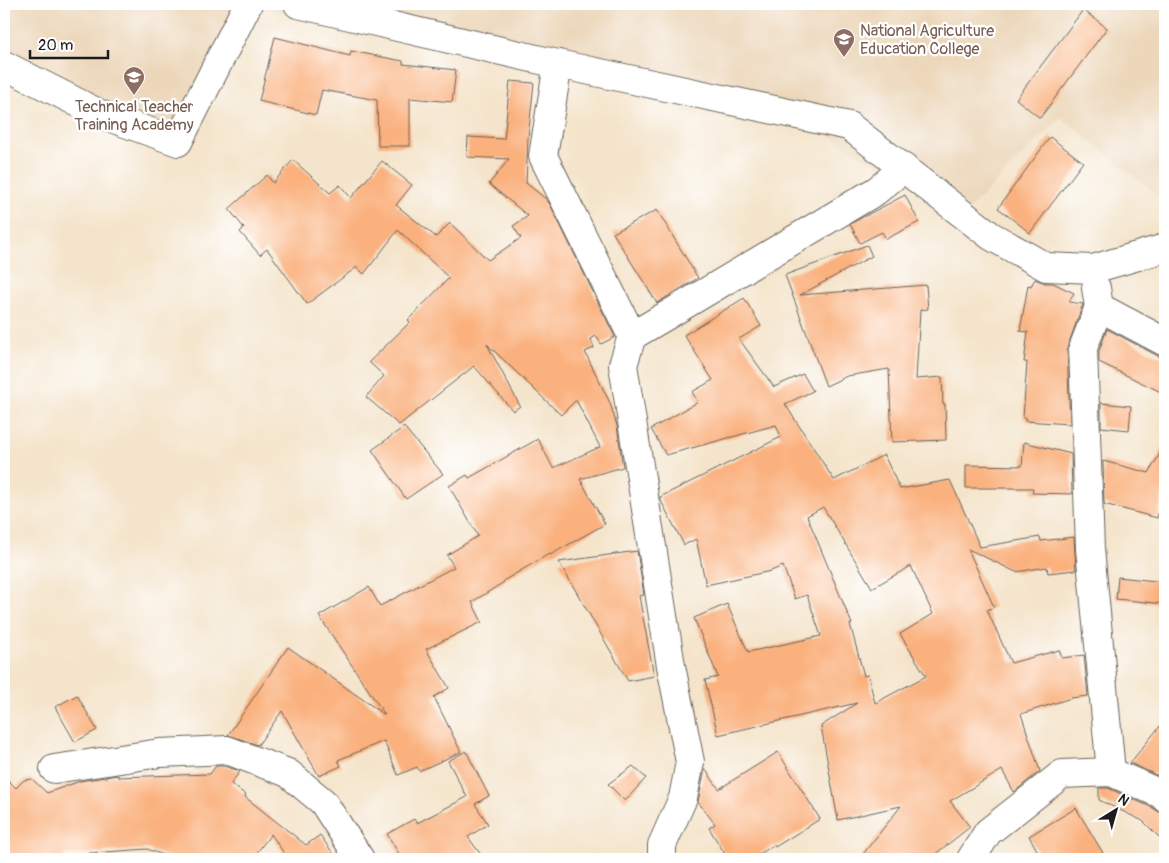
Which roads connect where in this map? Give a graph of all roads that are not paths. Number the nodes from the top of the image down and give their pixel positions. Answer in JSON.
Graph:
{"nodes":[{"id":1,"x":248,"y":4,"type":"edge"},
{"id":2,"x":298,"y":4,"type":"edge"},
{"id":3,"x":558,"y":64,"type":"junction"},
{"id":4,"x":4,"y":65,"type":"edge"},
{"id":5,"x":904,"y":168,"type":"junction"},
{"id":6,"x":1165,"y":248,"type":"edge"},
{"id":7,"x":1093,"y":270,"type":"junction"},
{"id":8,"x":1099,"y":307,"type":"junction"},
{"id":9,"x":632,"y":336,"type":"junction"},
{"id":10,"x":1165,"y":342,"type":"edge"},
{"id":11,"x":54,"y":769,"type":"dead end"},
{"id":12,"x":1111,"y":772,"type":"junction"},
{"id":13,"x":1165,"y":798,"type":"edge"},
{"id":14,"x":360,"y":859,"type":"edge"},
{"id":15,"x":662,"y":859,"type":"edge"},
{"id":16,"x":971,"y":859,"type":"edge"}],
"edges":[{"from":1,"to":4,"type":"street"},
{"from":2,"to":3,"type":"street"},
{"from":3,"to":5,"type":"street"},
{"from":3,"to":9,"type":"street"},
{"from":5,"to":7,"type":"street"},
{"from":5,"to":9,"type":"street"},
{"from":6,"to":7,"type":"street"},
{"from":7,"to":8,"type":"street"},
{"from":8,"to":10,"type":"street"},
{"from":8,"to":12,"type":"street"},
{"from":9,"to":15,"type":"street"},
{"from":11,"to":14,"type":"street"},
{"from":12,"to":13,"type":"street"},
{"from":12,"to":16,"type":"street"}]}
